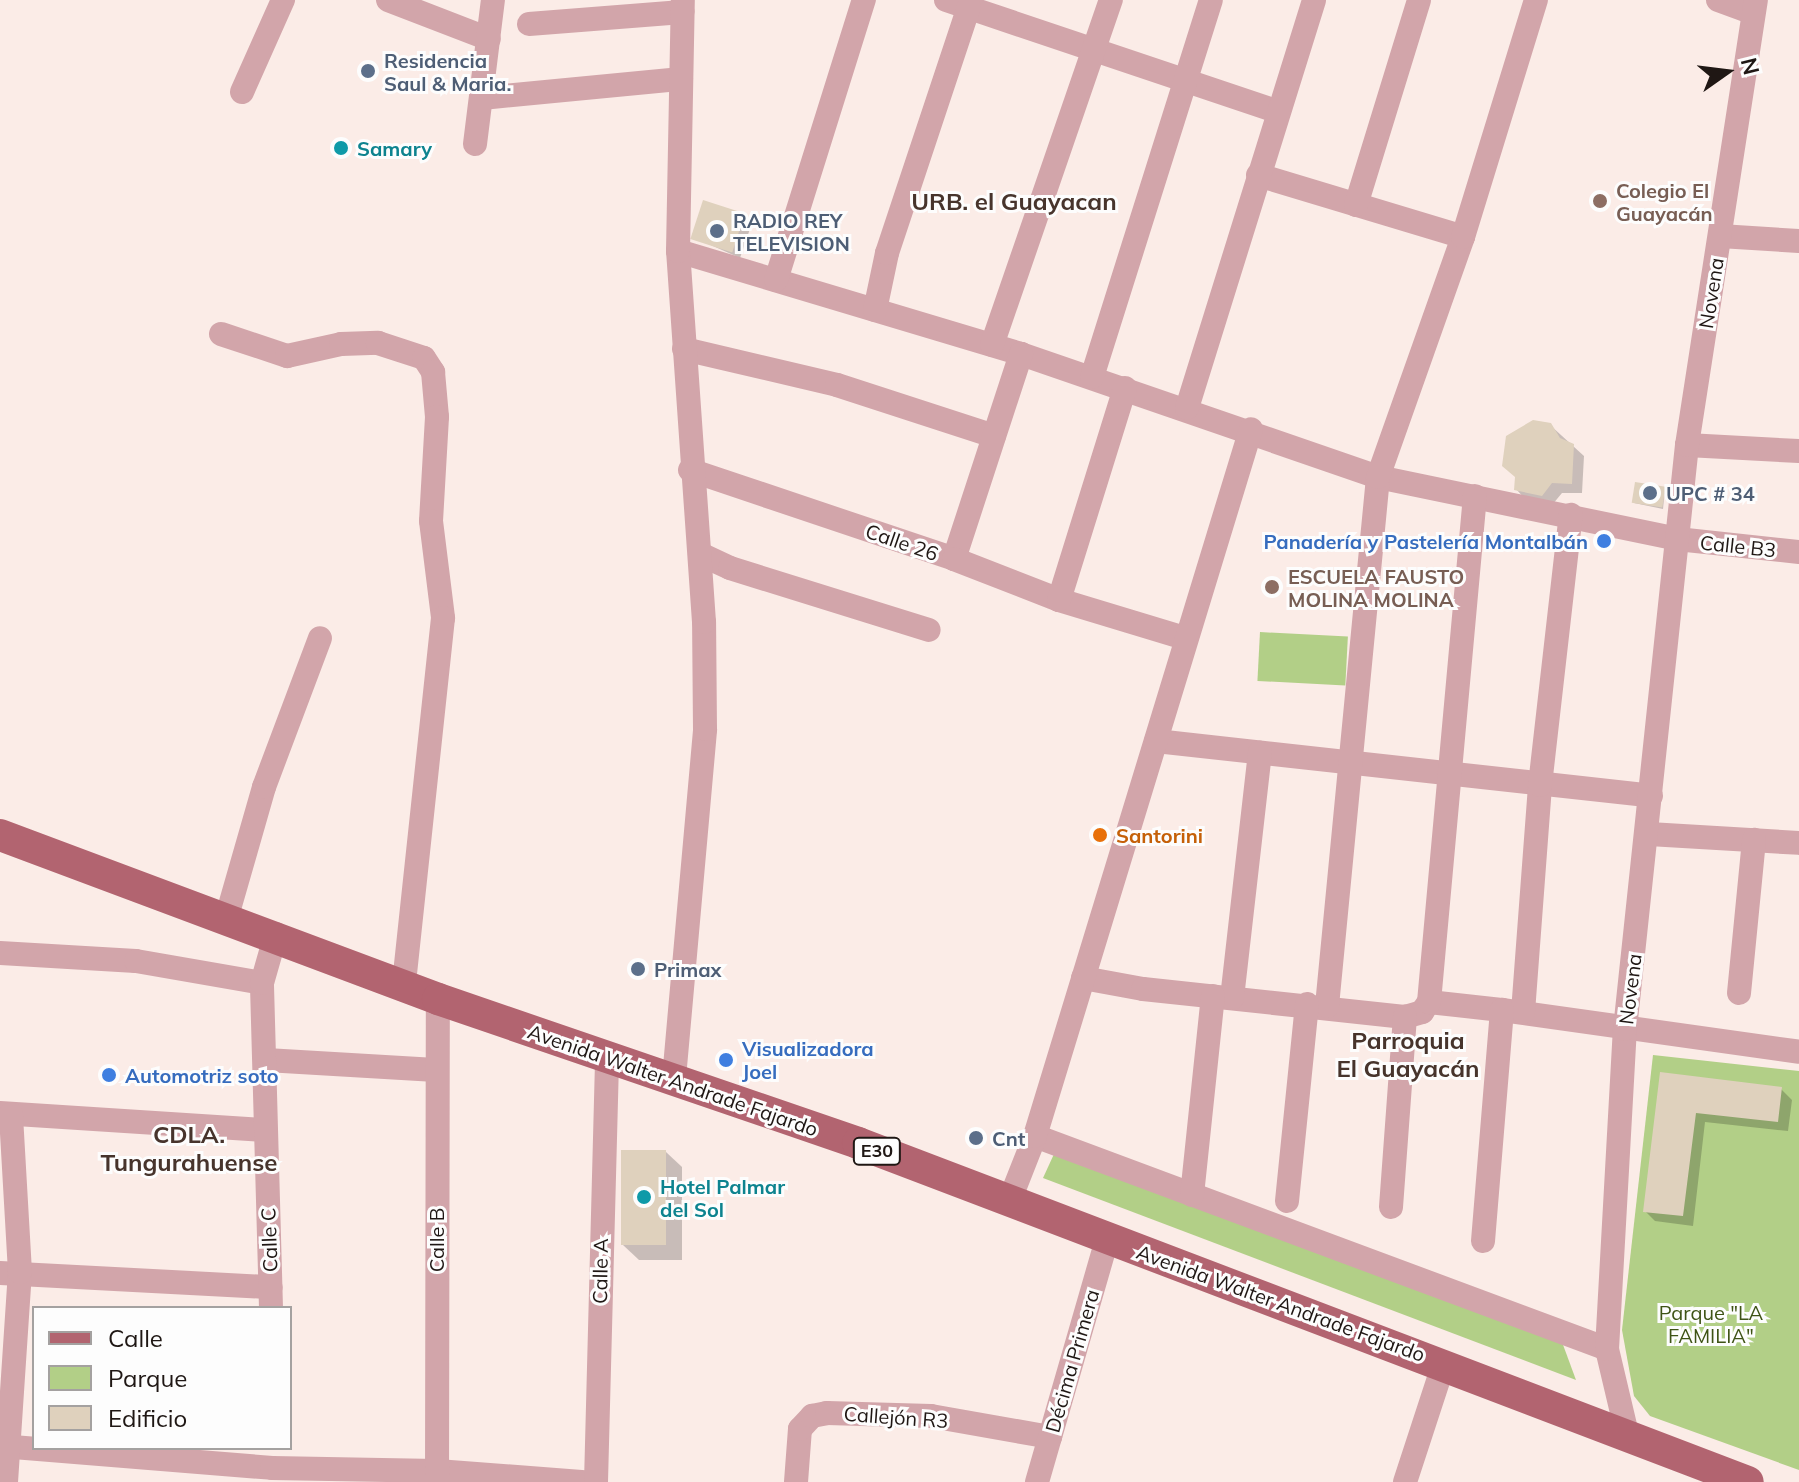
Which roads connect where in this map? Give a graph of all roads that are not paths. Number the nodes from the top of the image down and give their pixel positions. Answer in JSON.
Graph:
{"nodes":[{"id":1,"x":283,"y":0,"type":"edge"},
{"id":2,"x":388,"y":0,"type":"edge"},
{"id":3,"x":493,"y":0,"type":"edge"},
{"id":4,"x":864,"y":0,"type":"edge"},
{"id":5,"x":946,"y":0,"type":"edge"},
{"id":6,"x":1111,"y":0,"type":"edge"},
{"id":7,"x":1211,"y":0,"type":"edge"},
{"id":8,"x":1314,"y":0,"type":"edge"},
{"id":9,"x":1419,"y":0,"type":"edge"},
{"id":10,"x":1536,"y":0,"type":"edge"},
{"id":11,"x":1718,"y":0,"type":"edge"},
{"id":12,"x":683,"y":6,"type":"edge"},
{"id":13,"x":1755,"y":6,"type":"edge"},
{"id":14,"x":983,"y":7,"type":"edge"},
{"id":15,"x":529,"y":24,"type":"dead end"},
{"id":16,"x":489,"y":39,"type":"junction"},
{"id":17,"x":1094,"y":49,"type":"junction"},
{"id":18,"x":681,"y":79,"type":"junction"},
{"id":19,"x":1185,"y":80,"type":"junction"},
{"id":20,"x":242,"y":92,"type":"dead end"},
{"id":21,"x":482,"y":98,"type":"junction"},
{"id":22,"x":1276,"y":111,"type":"junction"},
{"id":23,"x":475,"y":144,"type":"dead end"},
{"id":24,"x":1258,"y":175,"type":"junction"},
{"id":25,"x":1356,"y":205,"type":"junction"},
{"id":26,"x":1720,"y":236,"type":"junction"},
{"id":27,"x":1463,"y":237,"type":"junction"},
{"id":28,"x":1799,"y":241,"type":"edge"},
{"id":29,"x":678,"y":251,"type":"junction"},
{"id":30,"x":776,"y":280,"type":"junction"},
{"id":31,"x":875,"y":310,"type":"junction"},
{"id":32,"x":221,"y":334,"type":"dead end"},
{"id":33,"x":992,"y":345,"type":"junction"},
{"id":34,"x":684,"y":349,"type":"junction"},
{"id":35,"x":1021,"y":354,"type":"junction"},
{"id":36,"x":1092,"y":377,"type":"junction"},
{"id":37,"x":1125,"y":388,"type":"junction"},
{"id":38,"x":1187,"y":408,"type":"junction"},
{"id":39,"x":1251,"y":429,"type":"junction"},
{"id":40,"x":994,"y":436,"type":"junction"},
{"id":41,"x":1687,"y":445,"type":"junction"},
{"id":42,"x":1799,"y":451,"type":"edge"},
{"id":43,"x":690,"y":470,"type":"junction"},
{"id":44,"x":1378,"y":477,"type":"junction"},
{"id":45,"x":1475,"y":496,"type":"junction"},
{"id":46,"x":1571,"y":515,"type":"junction"},
{"id":47,"x":1677,"y":539,"type":"junction"},
{"id":48,"x":1799,"y":552,"type":"edge"},
{"id":49,"x":700,"y":554,"type":"junction"},
{"id":50,"x":954,"y":559,"type":"junction"},
{"id":51,"x":1059,"y":600,"type":"junction"},
{"id":52,"x":929,"y":630,"type":"dead end"},
{"id":53,"x":320,"y":638,"type":"dead end"},
{"id":54,"x":1185,"y":638,"type":"junction"},
{"id":55,"x":1156,"y":741,"type":"junction"},
{"id":56,"x":1260,"y":753,"type":"junction"},
{"id":57,"x":1349,"y":764,"type":"junction"},
{"id":58,"x":1450,"y":774,"type":"junction"},
{"id":59,"x":1540,"y":785,"type":"junction"},
{"id":60,"x":1651,"y":796,"type":"junction"},
{"id":61,"x":1649,"y":834,"type":"junction"},
{"id":62,"x":0,"y":835,"type":"edge"},
{"id":63,"x":1754,"y":840,"type":"junction"},
{"id":64,"x":1799,"y":843,"type":"edge"},
{"id":65,"x":227,"y":916,"type":"junction"},
{"id":66,"x":276,"y":934,"type":"junction"},
{"id":67,"x":0,"y":953,"type":"edge"},
{"id":68,"x":1083,"y":978,"type":"junction"},
{"id":69,"x":262,"y":983,"type":"junction"},
{"id":70,"x":404,"y":985,"type":"junction"},
{"id":71,"x":1739,"y":993,"type":"dead end"},
{"id":72,"x":1223,"y":997,"type":"junction"},
{"id":73,"x":438,"y":999,"type":"junction"},
{"id":74,"x":1429,"y":1002,"type":"junction"},
{"id":75,"x":1317,"y":1005,"type":"junction"},
{"id":76,"x":1512,"y":1011,"type":"junction"},
{"id":77,"x":1405,"y":1017,"type":"junction"},
{"id":78,"x":1625,"y":1029,"type":"junction"},
{"id":79,"x":1799,"y":1052,"type":"edge"},
{"id":80,"x":607,"y":1059,"type":"junction"},
{"id":81,"x":266,"y":1060,"type":"junction"},
{"id":82,"x":436,"y":1070,"type":"junction"},
{"id":83,"x":674,"y":1078,"type":"junction"},
{"id":84,"x":5,"y":1114,"type":"edge"},
{"id":85,"x":265,"y":1130,"type":"junction"},
{"id":86,"x":1035,"y":1136,"type":"junction"},
{"id":87,"x":1192,"y":1195,"type":"junction"},
{"id":88,"x":1287,"y":1201,"type":"dead end"},
{"id":89,"x":1009,"y":1202,"type":"junction"},
{"id":90,"x":1391,"y":1207,"type":"dead end"},
{"id":91,"x":1107,"y":1239,"type":"junction"},
{"id":92,"x":1483,"y":1241,"type":"dead end"},
{"id":93,"x":10,"y":1272,"type":"edge"},
{"id":94,"x":271,"y":1297,"type":"edge"},
{"id":95,"x":1607,"y":1349,"type":"junction"},
{"id":96,"x":1444,"y":1363,"type":"junction"},
{"id":97,"x":1050,"y":1437,"type":"junction"},
{"id":98,"x":1628,"y":1438,"type":"junction"},
{"id":99,"x":5,"y":1447,"type":"edge"},
{"id":100,"x":32,"y":1448,"type":"edge"},
{"id":101,"x":78,"y":1450,"type":"edge"},
{"id":102,"x":272,"y":1458,"type":"edge"},
{"id":103,"x":1711,"y":1475,"type":"edge"},
{"id":104,"x":437,"y":1476,"type":"edge"},
{"id":105,"x":6,"y":1482,"type":"edge"},
{"id":106,"x":585,"y":1482,"type":"edge"},
{"id":107,"x":596,"y":1482,"type":"edge"},
{"id":108,"x":796,"y":1482,"type":"edge"},
{"id":109,"x":1037,"y":1482,"type":"edge"},
{"id":110,"x":1405,"y":1482,"type":"edge"},
{"id":111,"x":1748,"y":1482,"type":"edge"}],
"edges":[{"from":1,"to":20,"type":"street"},
{"from":2,"to":16,"type":"street"},
{"from":3,"to":16,"type":"street"},
{"from":4,"to":30,"type":"street"},
{"from":5,"to":14,"type":"street"},
{"from":6,"to":17,"type":"street"},
{"from":7,"to":19,"type":"street"},
{"from":8,"to":22,"type":"street"},
{"from":9,"to":25,"type":"street"},
{"from":10,"to":27,"type":"street"},
{"from":11,"to":13,"type":"street"},
{"from":12,"to":15,"type":"street"},
{"from":12,"to":18,"type":"street"},
{"from":13,"to":26,"type":"street","name":"Novena"},
{"from":14,"to":17,"type":"street"},
{"from":14,"to":31,"type":"street"},
{"from":16,"to":21,"type":"street"},
{"from":17,"to":19,"type":"street"},
{"from":17,"to":33,"type":"street"},
{"from":18,"to":21,"type":"street"},
{"from":18,"to":29,"type":"street"},
{"from":19,"to":22,"type":"street"},
{"from":19,"to":36,"type":"street"},
{"from":21,"to":23,"type":"street"},
{"from":22,"to":24,"type":"street"},
{"from":24,"to":25,"type":"street"},
{"from":24,"to":38,"type":"street"},
{"from":25,"to":27,"type":"street"},
{"from":26,"to":28,"type":"street"},
{"from":26,"to":41,"type":"street","name":"Novena"},
{"from":27,"to":44,"type":"street"},
{"from":29,"to":30,"type":"street"},
{"from":29,"to":34,"type":"street"},
{"from":30,"to":31,"type":"street"},
{"from":31,"to":33,"type":"street"},
{"from":32,"to":70,"type":"street"},
{"from":33,"to":35,"type":"street"},
{"from":34,"to":40,"type":"street"},
{"from":34,"to":43,"type":"street"},
{"from":35,"to":36,"type":"street"},
{"from":35,"to":40,"type":"street","name":"Calle 26"},
{"from":36,"to":37,"type":"street"},
{"from":37,"to":38,"type":"street"},
{"from":37,"to":51,"type":"street"},
{"from":38,"to":39,"type":"street"},
{"from":39,"to":44,"type":"street"},
{"from":39,"to":54,"type":"street"},
{"from":40,"to":50,"type":"street","name":"Calle 26"},
{"from":41,"to":42,"type":"street"},
{"from":41,"to":47,"type":"street","name":"Novena"},
{"from":43,"to":49,"type":"street"},
{"from":43,"to":50,"type":"street","name":"Calle 26"},
{"from":44,"to":45,"type":"street"},
{"from":44,"to":57,"type":"street"},
{"from":45,"to":46,"type":"street"},
{"from":45,"to":58,"type":"street"},
{"from":46,"to":47,"type":"street"},
{"from":46,"to":59,"type":"street"},
{"from":47,"to":48,"type":"street","name":"Calle B3"},
{"from":47,"to":60,"type":"street","name":"Novena"},
{"from":49,"to":52,"type":"street"},
{"from":49,"to":83,"type":"street"},
{"from":50,"to":51,"type":"street"},
{"from":51,"to":54,"type":"street"},
{"from":53,"to":65,"type":"street"},
{"from":54,"to":55,"type":"street"},
{"from":55,"to":56,"type":"street"},
{"from":55,"to":68,"type":"street"},
{"from":56,"to":57,"type":"street"},
{"from":56,"to":72,"type":"street"},
{"from":57,"to":58,"type":"street"},
{"from":57,"to":75,"type":"street"},
{"from":58,"to":59,"type":"street"},
{"from":58,"to":74,"type":"street"},
{"from":59,"to":60,"type":"street"},
{"from":59,"to":76,"type":"street"},
{"from":60,"to":61,"type":"street","name":"Novena"},
{"from":61,"to":63,"type":"street"},
{"from":61,"to":78,"type":"street","name":"Novena"},
{"from":62,"to":65,"type":"main road","name":"Avenida Walter Andrade Fajardo","number":"E30"},
{"from":63,"to":64,"type":"street"},
{"from":63,"to":71,"type":"street"},
{"from":65,"to":66,"type":"main road","name":"Avenida Walter Andrade Fajardo","number":"E30"},
{"from":66,"to":69,"type":"street","name":"Calle C"},
{"from":66,"to":70,"type":"main road","name":"Avenida Walter Andrade Fajardo","number":"E30"},
{"from":67,"to":69,"type":"street"},
{"from":68,"to":72,"type":"street"},
{"from":68,"to":86,"type":"street"},
{"from":69,"to":81,"type":"street","name":"Calle C"},
{"from":70,"to":73,"type":"main road","name":"Avenida Walter Andrade Fajardo","number":"E30"},
{"from":72,"to":75,"type":"street"},
{"from":72,"to":87,"type":"street"},
{"from":73,"to":80,"type":"main road","name":"Avenida Walter Andrade Fajardo","number":"E30"},
{"from":73,"to":82,"type":"street","name":"Calle B"},
{"from":74,"to":76,"type":"street"},
{"from":74,"to":77,"type":"street"},
{"from":75,"to":77,"type":"street"},
{"from":75,"to":88,"type":"street"},
{"from":76,"to":78,"type":"street"},
{"from":76,"to":92,"type":"street"},
{"from":77,"to":90,"type":"street"},
{"from":78,"to":79,"type":"street"},
{"from":78,"to":95,"type":"street","name":"Novena"},
{"from":80,"to":83,"type":"main road","name":"Avenida Walter Andrade Fajardo","number":"E30"},
{"from":80,"to":107,"type":"street","name":"Calle A"},
{"from":81,"to":82,"type":"street"},
{"from":81,"to":85,"type":"street","name":"Calle C"},
{"from":82,"to":104,"type":"street","name":"Calle B"},
{"from":83,"to":89,"type":"main road","name":"Avenida Walter Andrade Fajardo","number":"E30"},
{"from":84,"to":85,"type":"street"},
{"from":84,"to":93,"type":"street"},
{"from":85,"to":94,"type":"street","name":"Calle C"},
{"from":86,"to":87,"type":"street"},
{"from":86,"to":89,"type":"street"},
{"from":87,"to":95,"type":"street"},
{"from":89,"to":91,"type":"main road","name":"Avenida Walter Andrade Fajardo","number":"E30"},
{"from":91,"to":96,"type":"main road","name":"Avenida Walter Andrade Fajardo","number":"E30"},
{"from":91,"to":97,"type":"street","name":"Décima Primera"},
{"from":93,"to":94,"type":"street"},
{"from":93,"to":99,"type":"street"},
{"from":95,"to":98,"type":"street","name":"Novena"},
{"from":96,"to":98,"type":"main road","name":"Avenida Walter Andrade Fajardo","number":"E30"},
{"from":96,"to":110,"type":"street"},
{"from":97,"to":108,"type":"street","name":"Callejón R3"},
{"from":97,"to":109,"type":"street","name":"Décima Primera"},
{"from":98,"to":103,"type":"main road","name":"Avenida Walter Andrade Fajardo","number":"E30"},
{"from":99,"to":100,"type":"street"},
{"from":99,"to":105,"type":"street"},
{"from":101,"to":102,"type":"street"},
{"from":102,"to":104,"type":"street"},
{"from":103,"to":111,"type":"main road","name":"Avenida Walter Andrade Fajardo","number":"E30"},
{"from":104,"to":106,"type":"street"}]}
